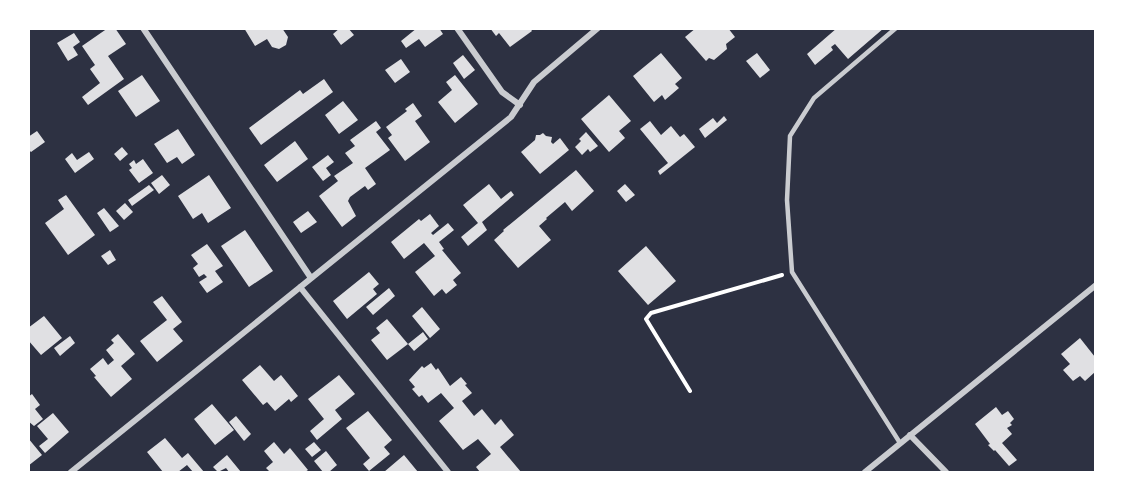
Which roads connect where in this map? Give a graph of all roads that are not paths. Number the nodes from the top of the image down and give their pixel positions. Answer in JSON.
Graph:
{"nodes":[{"id":1,"x":143,"y":28,"type":"edge"},
{"id":2,"x":457,"y":28,"type":"edge"},
{"id":3,"x":598,"y":28,"type":"edge"},
{"id":4,"x":896,"y":28,"type":"edge"},
{"id":5,"x":520,"y":105,"type":"junction"},
{"id":6,"x":311,"y":278,"type":"junction"},
{"id":7,"x":1095,"y":285,"type":"edge"},
{"id":8,"x":300,"y":287,"type":"junction"},
{"id":9,"x":910,"y":435,"type":"junction"},
{"id":10,"x":900,"y":443,"type":"junction"},
{"id":11,"x":71,"y":472,"type":"edge"},
{"id":12,"x":448,"y":472,"type":"edge"},
{"id":13,"x":865,"y":472,"type":"edge"},
{"id":14,"x":946,"y":472,"type":"edge"}],
"edges":[{"from":1,"to":6,"type":"street"},
{"from":2,"to":5,"type":"street"},
{"from":3,"to":5,"type":"street"},
{"from":4,"to":10,"type":"lane"},
{"from":5,"to":6,"type":"street"},
{"from":6,"to":8,"type":"street"},
{"from":7,"to":9,"type":"street"},
{"from":8,"to":11,"type":"street"},
{"from":8,"to":12,"type":"street"},
{"from":9,"to":10,"type":"street"},
{"from":9,"to":14,"type":"street"},
{"from":10,"to":13,"type":"street"}]}
